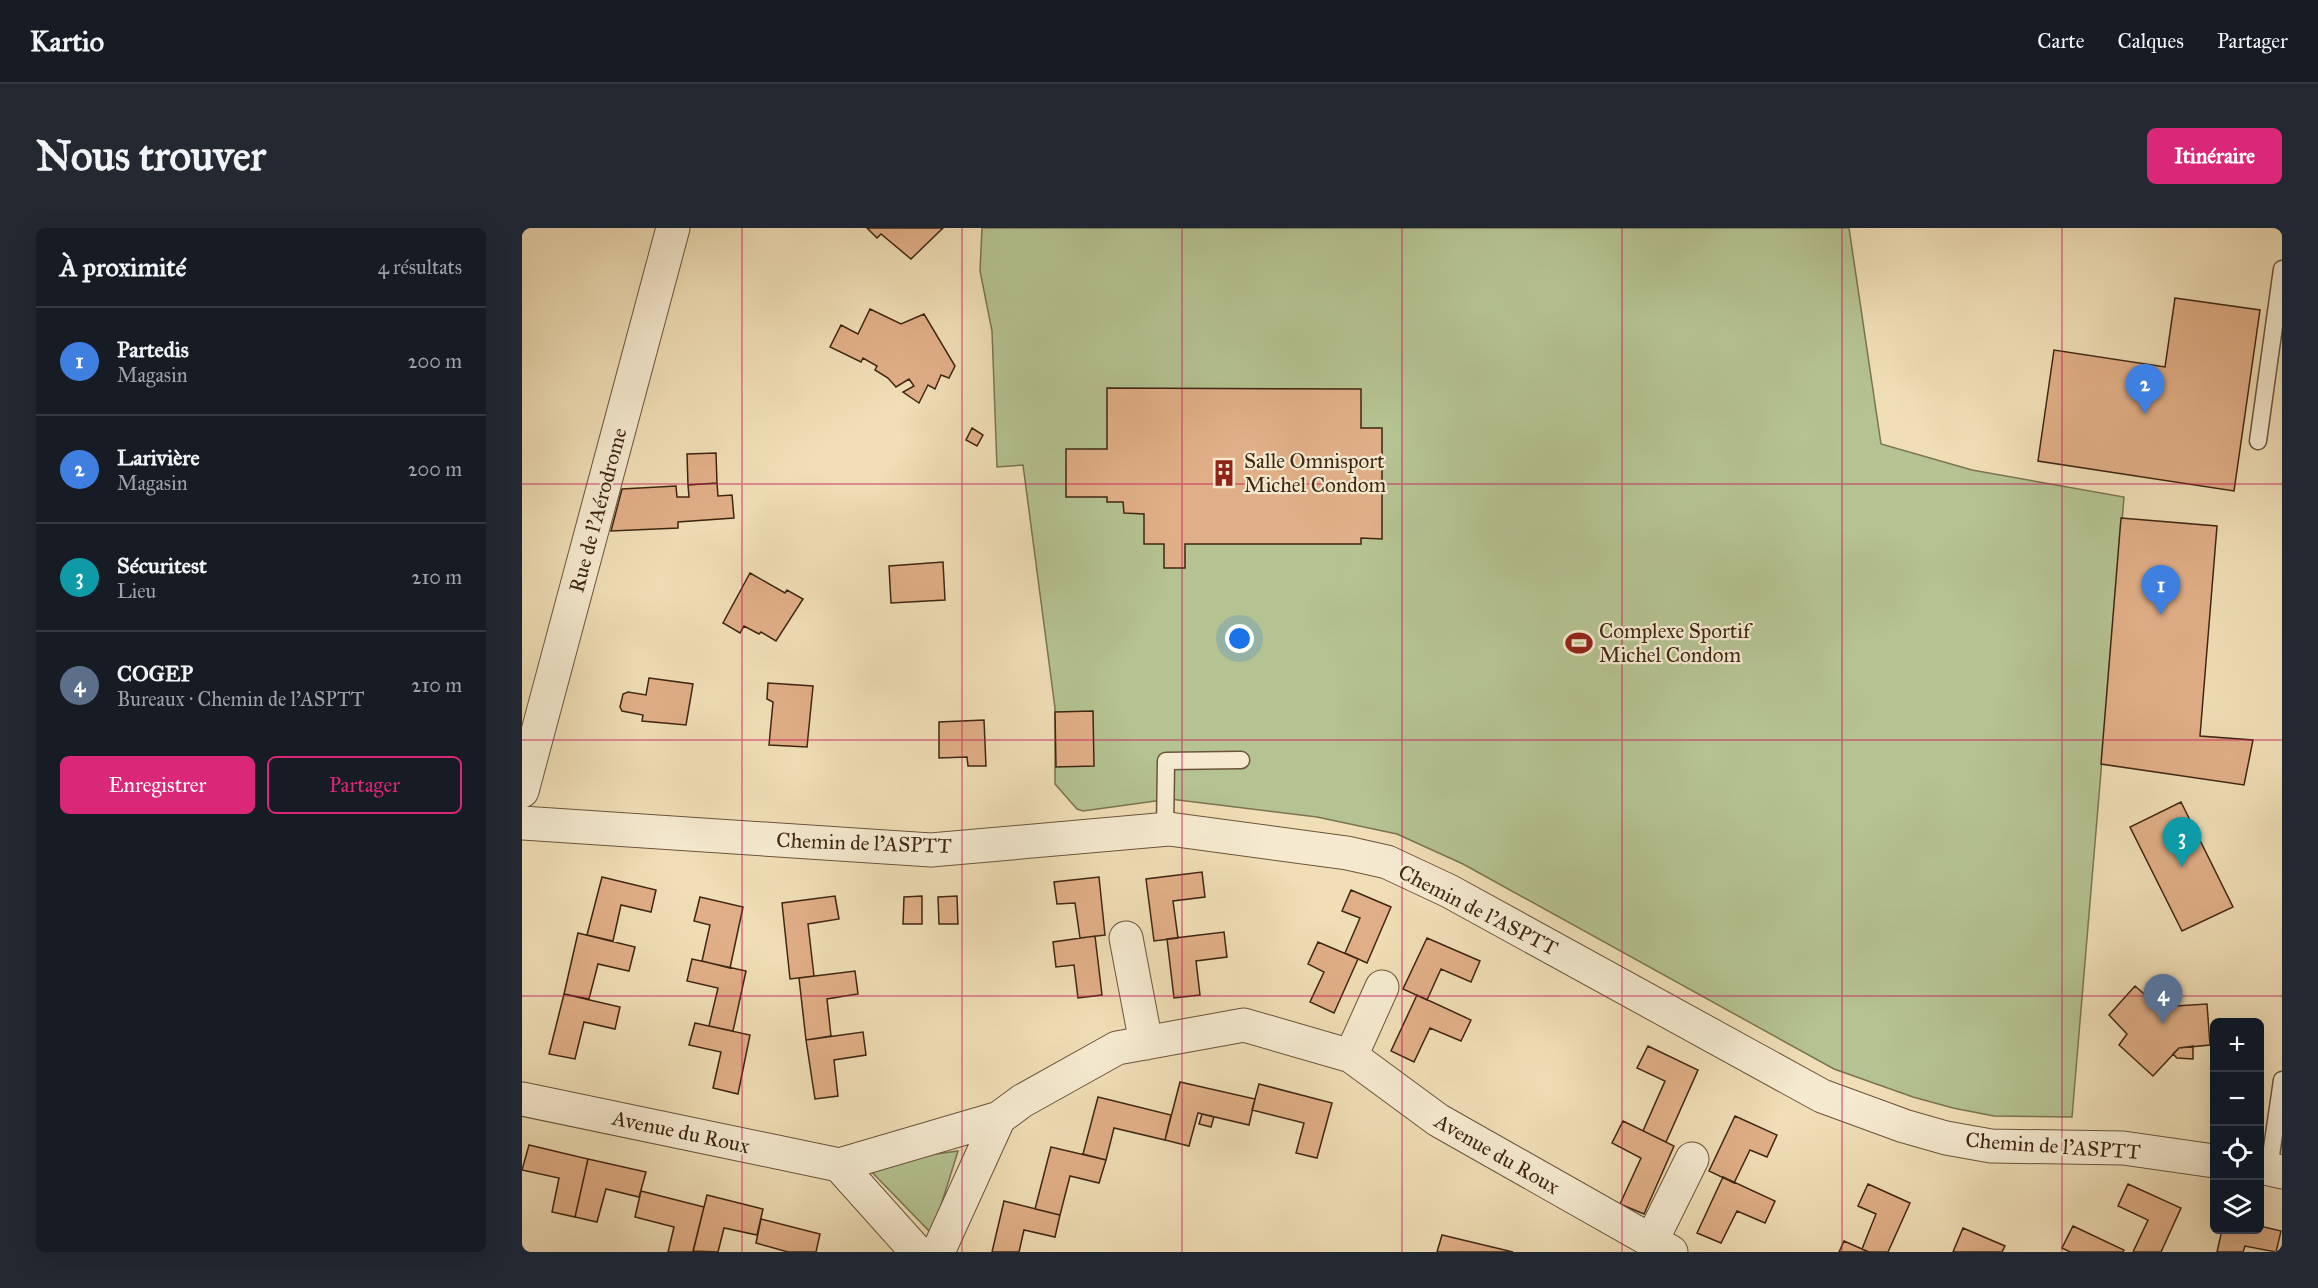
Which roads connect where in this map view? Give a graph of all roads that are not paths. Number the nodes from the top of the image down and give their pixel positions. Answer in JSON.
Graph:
{"nodes":[{"id":1,"x":674,"y":228,"type":"edge"},
{"id":2,"x":2282,"y":269,"type":"edge"},
{"id":3,"x":2258,"y":441,"type":"dead end"},
{"id":4,"x":1241,"y":760,"type":"dead end"},
{"id":5,"x":522,"y":791,"type":"edge"},
{"id":6,"x":522,"y":823,"type":"edge"},
{"id":7,"x":1165,"y":829,"type":"junction"},
{"id":8,"x":1126,"y":938,"type":"dead end"},
{"id":9,"x":1382,"y":987,"type":"dead end"},
{"id":10,"x":1146,"y":1043,"type":"junction"},
{"id":11,"x":1351,"y":1056,"type":"junction"},
{"id":12,"x":2282,"y":1080,"type":"edge"},
{"id":13,"x":522,"y":1099,"type":"edge"},
{"id":14,"x":999,"y":1118,"type":"junction"},
{"id":15,"x":1692,"y":1159,"type":"dead end"},
{"id":16,"x":2210,"y":1160,"type":"edge"},
{"id":17,"x":839,"y":1165,"type":"junction"},
{"id":18,"x":2270,"y":1170,"type":"edge"},
{"id":19,"x":1660,"y":1247,"type":"edge"},
{"id":20,"x":917,"y":1252,"type":"edge"},
{"id":21,"x":938,"y":1252,"type":"edge"}],
"edges":[{"from":1,"to":5,"type":"street","name":"Rue de l'Aérodrome"},
{"from":2,"to":3,"type":"lane"},
{"from":4,"to":7,"type":"lane"},
{"from":6,"to":7,"type":"street","name":"Chemin de l'ASPTT"},
{"from":7,"to":16,"type":"street","name":"Chemin de l'ASPTT"},
{"from":8,"to":10,"type":"street"},
{"from":9,"to":11,"type":"street"},
{"from":10,"to":11,"type":"street","name":"Avenue du Roux"},
{"from":10,"to":14,"type":"street","name":"Avenue du Roux"},
{"from":11,"to":19,"type":"street","name":"Avenue du Roux"},
{"from":12,"to":18,"type":"lane"},
{"from":13,"to":17,"type":"street","name":"Avenue du Roux"},
{"from":14,"to":17,"type":"street","name":"Avenue du Roux"},
{"from":14,"to":21,"type":"street","name":"Avenue du Roux"},
{"from":15,"to":19,"type":"street","name":"Avenue du Roux"},
{"from":17,"to":20,"type":"street"}]}
